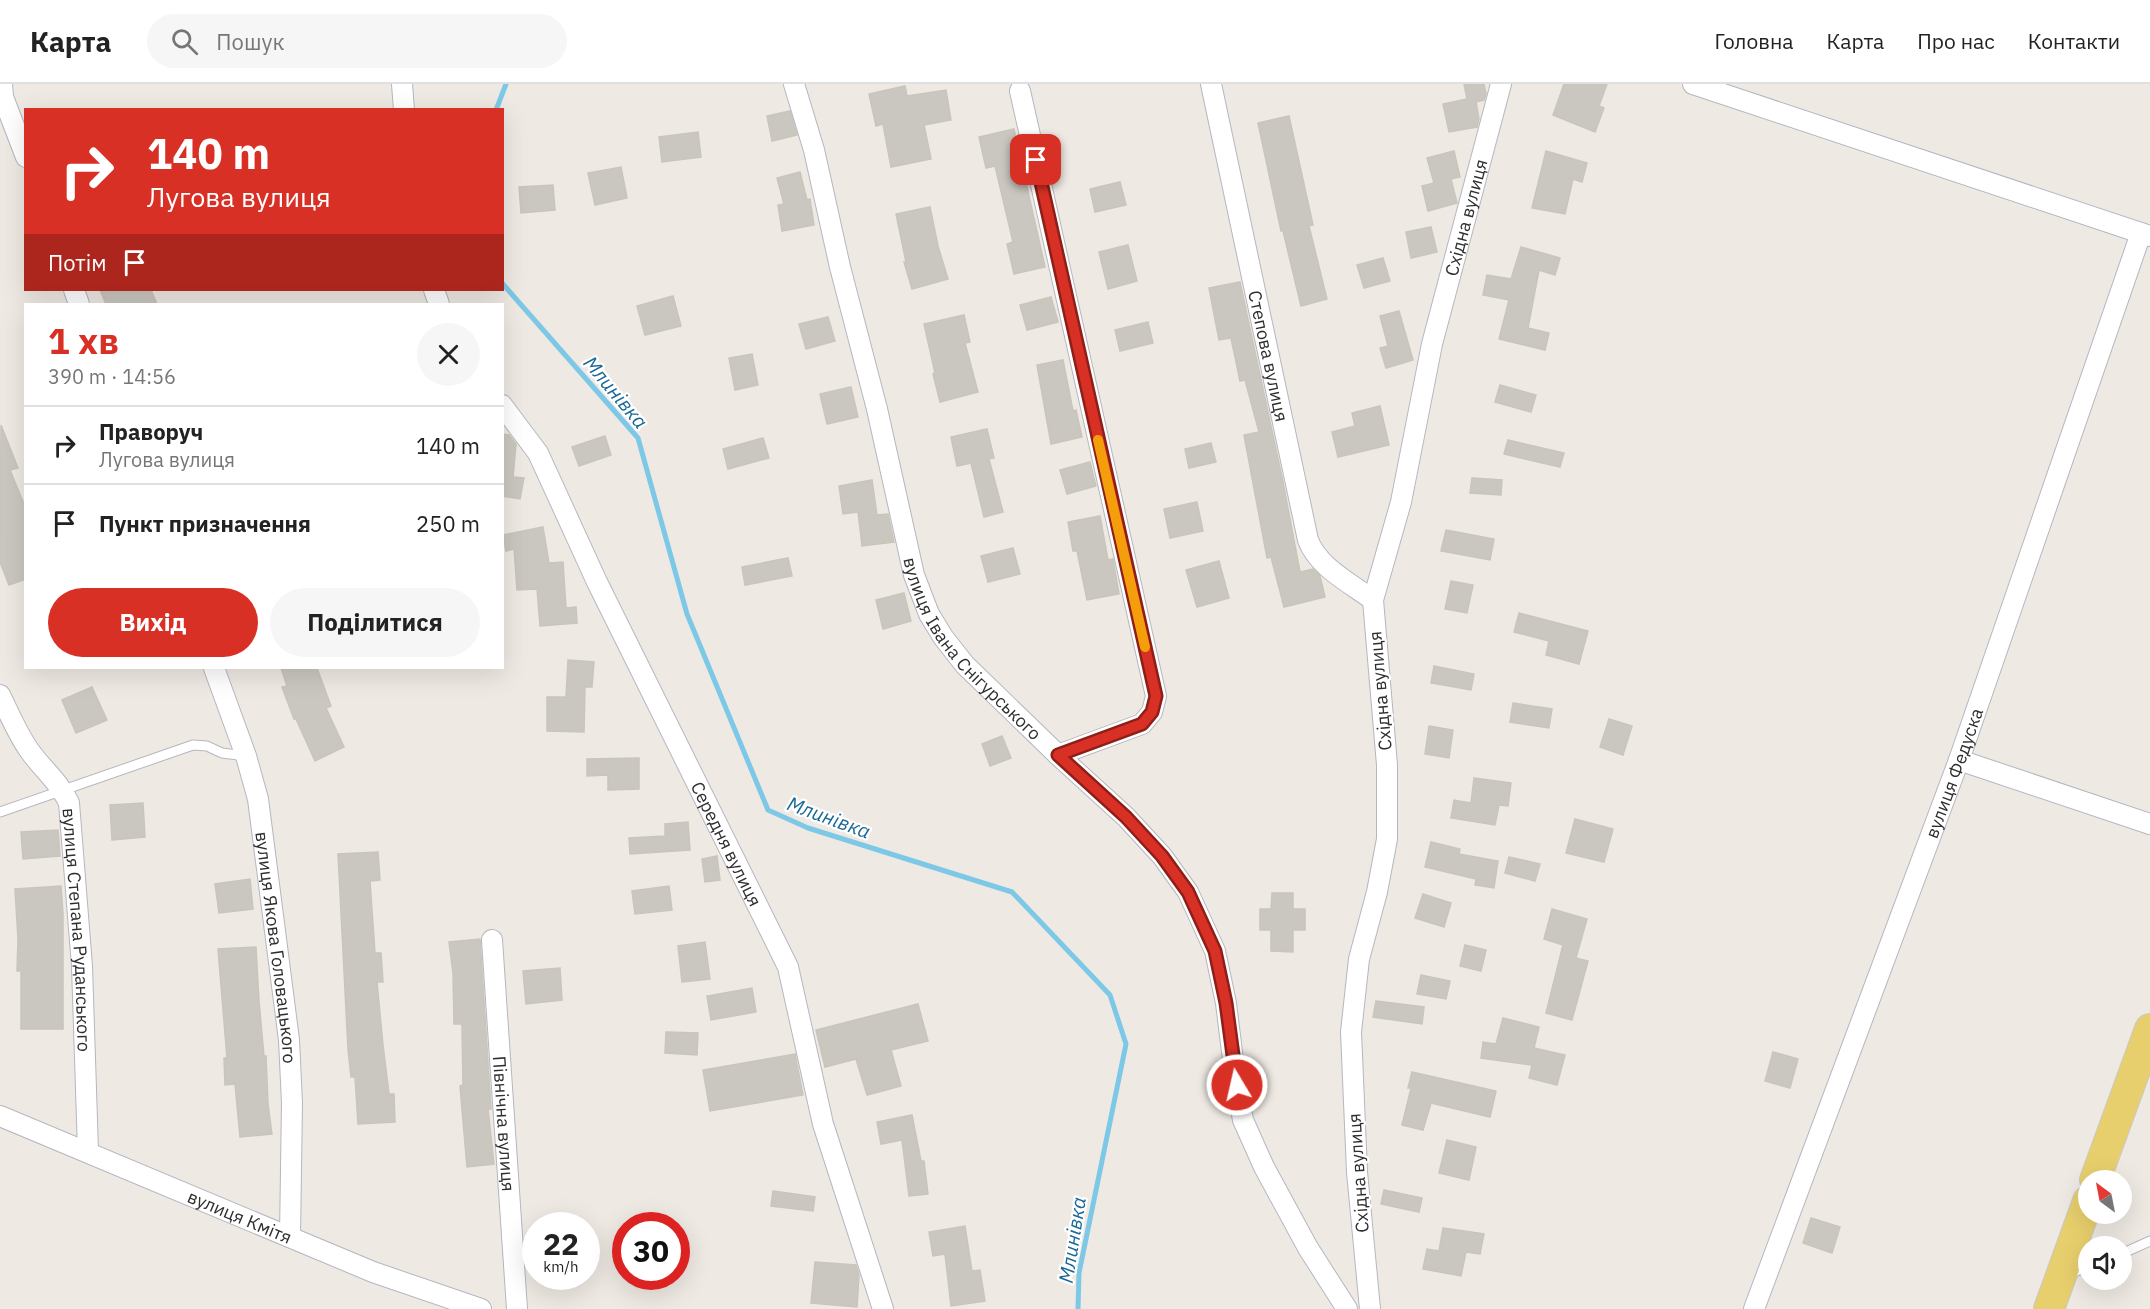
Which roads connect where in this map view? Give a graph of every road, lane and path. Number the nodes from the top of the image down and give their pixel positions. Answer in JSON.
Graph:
{"nodes":[{"id":1,"x":2,"y":84,"type":"edge"},
{"id":2,"x":402,"y":84,"type":"edge"},
{"id":3,"x":794,"y":84,"type":"edge"},
{"id":4,"x":1211,"y":84,"type":"edge"},
{"id":5,"x":1501,"y":84,"type":"edge"},
{"id":6,"x":1693,"y":84,"type":"edge"},
{"id":7,"x":1020,"y":91,"type":"dead end"},
{"id":8,"x":404,"y":108,"type":"edge"},
{"id":9,"x":24,"y":152,"type":"edge"},
{"id":10,"x":2145,"y":235,"type":"edge"},
{"id":11,"x":504,"y":408,"type":"edge"},
{"id":12,"x":1373,"y":600,"type":"junction"},
{"id":13,"x":214,"y":669,"type":"edge"},
{"id":14,"x":0,"y":695,"type":"edge"},
{"id":15,"x":1058,"y":755,"type":"junction"},
{"id":16,"x":246,"y":756,"type":"junction"},
{"id":17,"x":1959,"y":760,"type":"junction"},
{"id":18,"x":63,"y":790,"type":"junction"},
{"id":19,"x":0,"y":812,"type":"edge"},
{"id":20,"x":2150,"y":824,"type":"edge"},
{"id":21,"x":492,"y":940,"type":"dead end"},
{"id":22,"x":2150,"y":1029,"type":"edge"},
{"id":23,"x":0,"y":1116,"type":"edge"},
{"id":24,"x":88,"y":1151,"type":"junction"},
{"id":25,"x":2099,"y":1170,"type":"edge"},
{"id":26,"x":2083,"y":1224,"type":"edge"},
{"id":27,"x":290,"y":1236,"type":"junction"},
{"id":28,"x":2150,"y":1241,"type":"edge"},
{"id":29,"x":2132,"y":1249,"type":"edge"},
{"id":30,"x":2074,"y":1272,"type":"edge"},
{"id":31,"x":481,"y":1309,"type":"edge"},
{"id":32,"x":517,"y":1309,"type":"edge"},
{"id":33,"x":883,"y":1309,"type":"edge"},
{"id":34,"x":1347,"y":1309,"type":"edge"},
{"id":35,"x":1370,"y":1309,"type":"edge"},
{"id":36,"x":1754,"y":1309,"type":"edge"},
{"id":37,"x":2049,"y":1309,"type":"edge"}],
"edges":[{"from":1,"to":9,"type":"street"},
{"from":2,"to":8,"type":"street"},
{"from":3,"to":15,"type":"street","name":"вулиця Івана Снігурського"},
{"from":4,"to":12,"type":"street","name":"Степова вулиця"},
{"from":5,"to":12,"type":"street","name":"Східна вулиця"},
{"from":6,"to":10,"type":"street"},
{"from":7,"to":15,"type":"street"},
{"from":10,"to":17,"type":"street","name":"вулиця Федуска"},
{"from":11,"to":33,"type":"street","name":"Середня вулиця"},
{"from":12,"to":35,"type":"street","name":"Східна вулиця"},
{"from":13,"to":16,"type":"street","name":"вулиця Якова Головацького"},
{"from":14,"to":18,"type":"street","name":"вулиця Степана Руданського"},
{"from":15,"to":34,"type":"street","name":"вулиця Івана Снігурського"},
{"from":16,"to":18,"type":"lane"},
{"from":16,"to":27,"type":"street","name":"вулиця Якова Головацького"},
{"from":17,"to":20,"type":"street"},
{"from":17,"to":36,"type":"street","name":"вулиця Федуска"},
{"from":18,"to":19,"type":"lane"},
{"from":18,"to":24,"type":"street","name":"вулиця Степана Руданського"},
{"from":21,"to":32,"type":"street","name":"Північна вулиця"},
{"from":22,"to":25,"type":"main road"},
{"from":23,"to":24,"type":"street","name":"вулиця Кмітя"},
{"from":24,"to":27,"type":"street","name":"вулиця Кмітя"},
{"from":26,"to":30,"type":"main road"},
{"from":27,"to":31,"type":"street","name":"вулиця Кмітя"},
{"from":28,"to":29,"type":"lane"},
{"from":30,"to":37,"type":"main road"}]}
